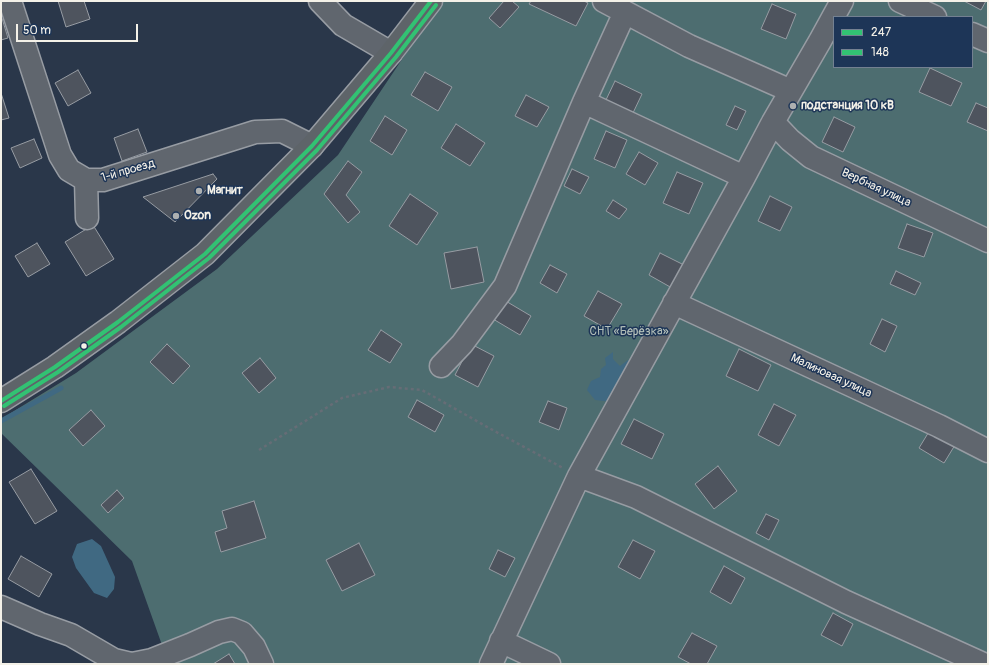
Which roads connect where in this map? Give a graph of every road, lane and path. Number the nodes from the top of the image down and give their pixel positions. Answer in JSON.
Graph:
{"nodes":[{"id":1,"x":10,"y":1,"type":"edge"},
{"id":2,"x":320,"y":1,"type":"edge"},
{"id":3,"x":431,"y":1,"type":"edge"},
{"id":4,"x":604,"y":1,"type":"edge"},
{"id":5,"x":842,"y":1,"type":"edge"},
{"id":6,"x":900,"y":1,"type":"edge"},
{"id":7,"x":626,"y":12,"type":"junction"},
{"id":8,"x":834,"y":16,"type":"edge"},
{"id":9,"x":933,"y":16,"type":"edge"},
{"id":10,"x":833,"y":17,"type":"edge"},
{"id":11,"x":973,"y":34,"type":"edge"},
{"id":12,"x":988,"y":41,"type":"edge"},
{"id":13,"x":391,"y":53,"type":"junction"},
{"id":14,"x":791,"y":91,"type":"junction"},
{"id":15,"x":584,"y":102,"type":"junction"},
{"id":16,"x":773,"y":122,"type":"junction"},
{"id":17,"x":312,"y":146,"type":"junction"},
{"id":18,"x":744,"y":177,"type":"junction"},
{"id":19,"x":86,"y":180,"type":"junction"},
{"id":20,"x":87,"y":218,"type":"dead end"},
{"id":21,"x":988,"y":241,"type":"edge"},
{"id":22,"x":674,"y":303,"type":"junction"},
{"id":23,"x":441,"y":366,"type":"dead end"},
{"id":24,"x":1,"y":401,"type":"edge"},
{"id":25,"x":259,"y":450,"type":"dead end"},
{"id":26,"x":988,"y":451,"type":"edge"},
{"id":27,"x":579,"y":476,"type":"junction"},
{"id":28,"x":1,"y":608,"type":"edge"},
{"id":29,"x":501,"y":641,"type":"junction"},
{"id":30,"x":131,"y":664,"type":"edge"},
{"id":31,"x":262,"y":664,"type":"edge"},
{"id":32,"x":491,"y":664,"type":"edge"},
{"id":33,"x":549,"y":664,"type":"edge"},
{"id":34,"x":983,"y":664,"type":"edge"}],
"edges":[{"from":1,"to":19,"type":"street","name":"1-й проезд"},
{"from":2,"to":13,"type":"street"},
{"from":3,"to":13,"type":"main road"},
{"from":4,"to":7,"type":"street"},
{"from":5,"to":8,"type":"street"},
{"from":6,"to":9,"type":"street"},
{"from":7,"to":14,"type":"street"},
{"from":7,"to":15,"type":"street"},
{"from":10,"to":14,"type":"street"},
{"from":11,"to":12,"type":"street"},
{"from":13,"to":17,"type":"main road"},
{"from":14,"to":16,"type":"street"},
{"from":15,"to":18,"type":"street"},
{"from":15,"to":23,"type":"street"},
{"from":16,"to":18,"type":"street"},
{"from":16,"to":21,"type":"street","name":"Вербная улица"},
{"from":17,"to":19,"type":"street","name":"1-й проезд"},
{"from":17,"to":24,"type":"main road"},
{"from":18,"to":22,"type":"street"},
{"from":19,"to":20,"type":"street"},
{"from":22,"to":26,"type":"street","name":"Малиновая улица"},
{"from":22,"to":27,"type":"street"},
{"from":25,"to":27,"type":"path"},
{"from":27,"to":29,"type":"street"},
{"from":27,"to":34,"type":"street"},
{"from":28,"to":30,"type":"street"},
{"from":29,"to":32,"type":"street"},
{"from":29,"to":33,"type":"street"},
{"from":30,"to":31,"type":"street"}]}
